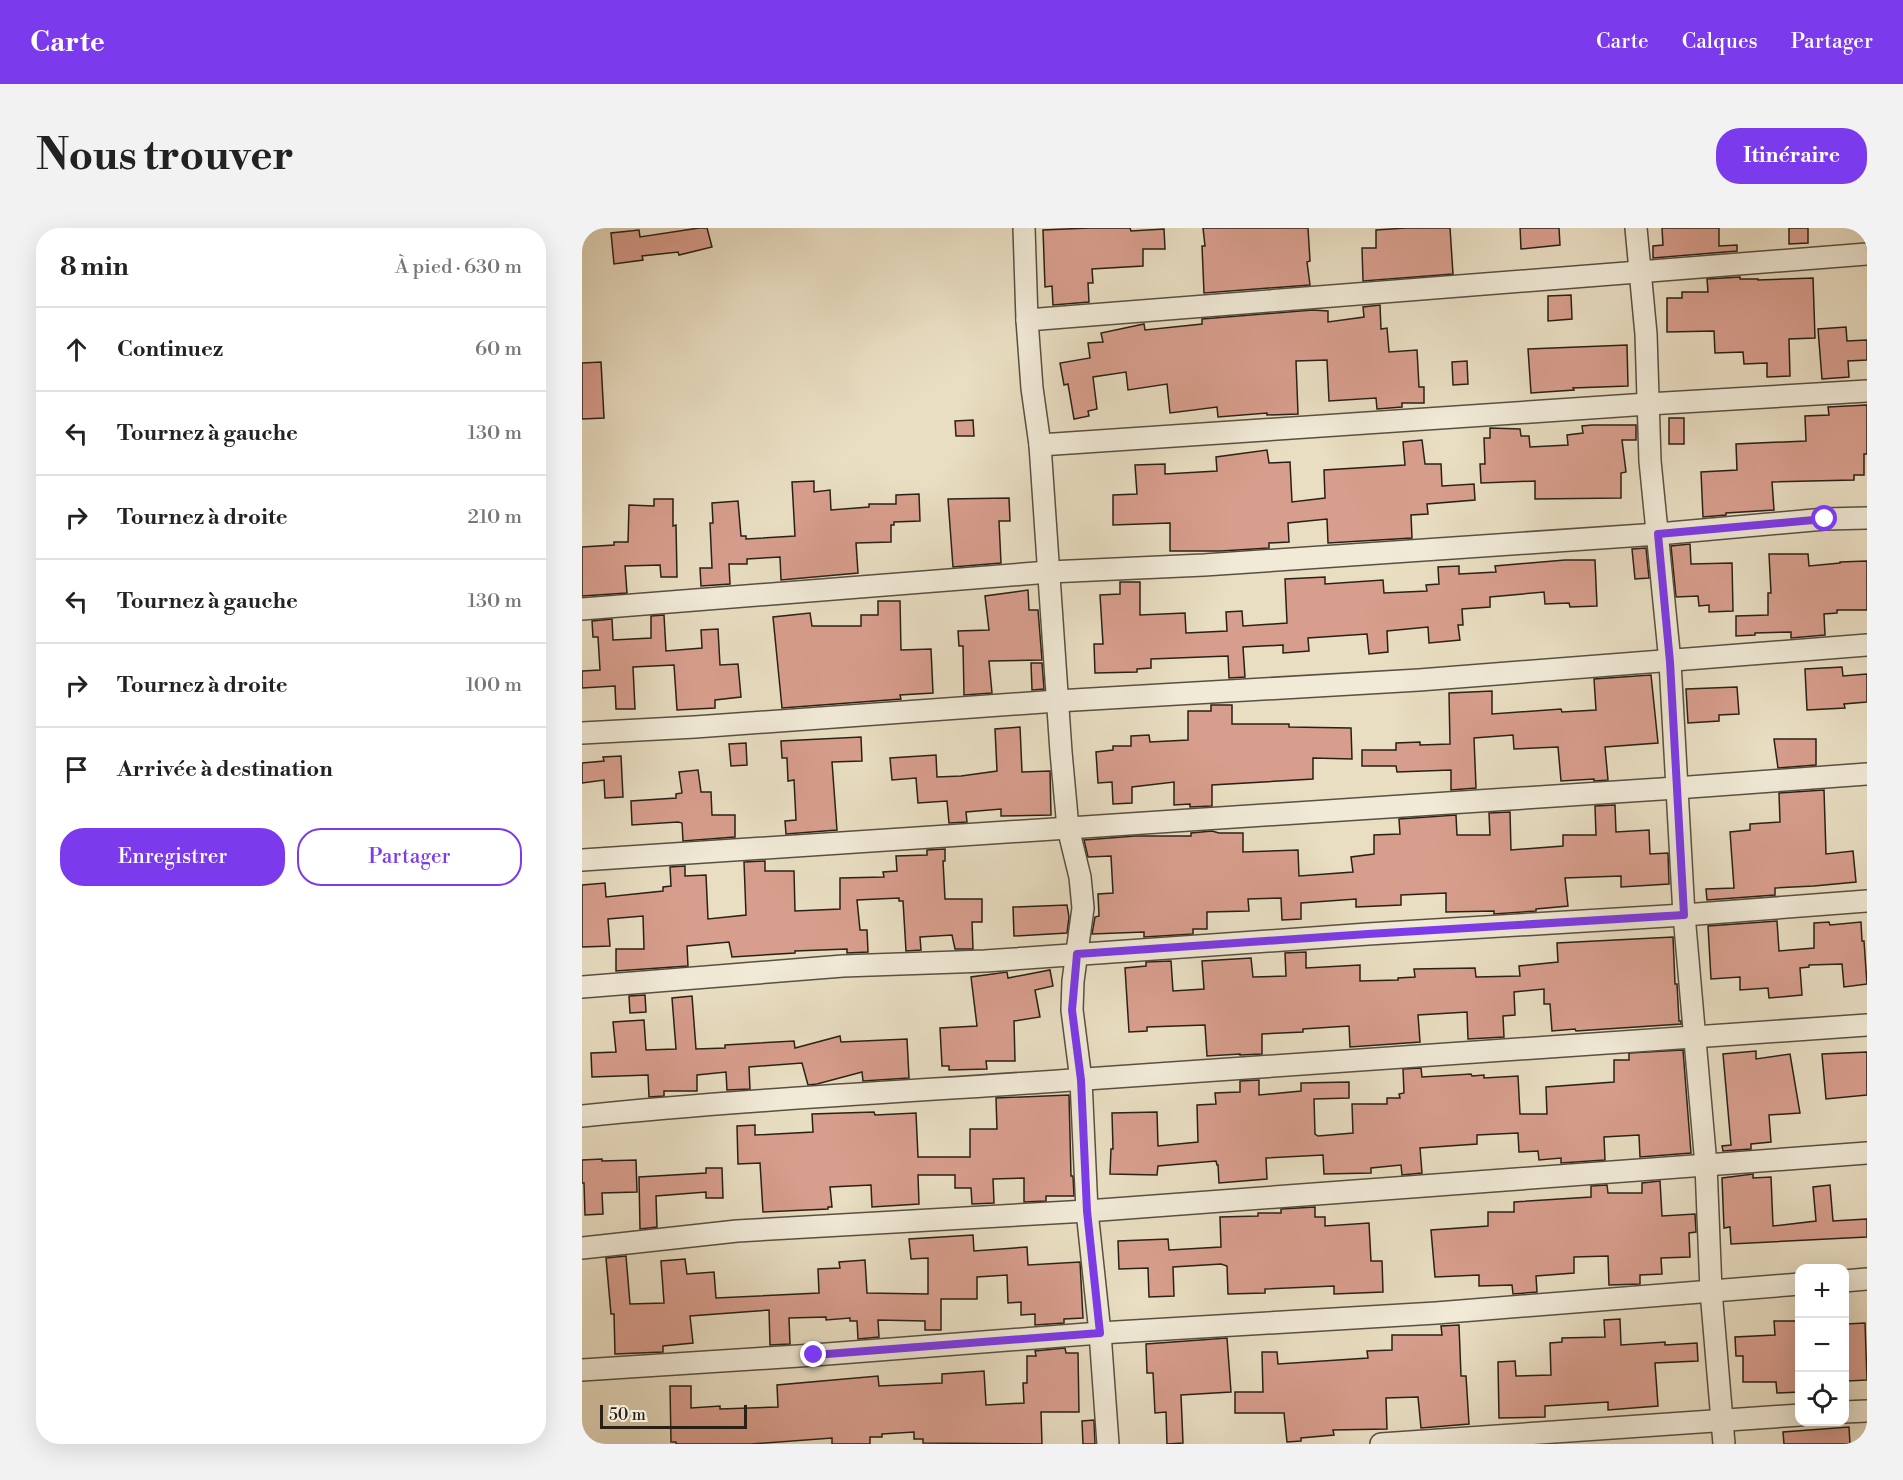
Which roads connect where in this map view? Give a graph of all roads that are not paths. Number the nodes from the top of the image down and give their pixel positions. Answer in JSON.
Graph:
{"nodes":[{"id":1,"x":1024,"y":228,"type":"edge"},
{"id":2,"x":1636,"y":228,"type":"edge"},
{"id":3,"x":1867,"y":254,"type":"edge"},
{"id":4,"x":1640,"y":272,"type":"junction"},
{"id":5,"x":1027,"y":320,"type":"junction"},
{"id":6,"x":1867,"y":391,"type":"edge"},
{"id":7,"x":1648,"y":404,"type":"junction"},
{"id":8,"x":1040,"y":445,"type":"junction"},
{"id":9,"x":1867,"y":518,"type":"edge"},
{"id":10,"x":1658,"y":534,"type":"junction"},
{"id":11,"x":1049,"y":572,"type":"junction"},
{"id":12,"x":582,"y":609,"type":"edge"},
{"id":13,"x":1867,"y":645,"type":"edge"},
{"id":14,"x":1670,"y":662,"type":"junction"},
{"id":15,"x":1057,"y":700,"type":"junction"},
{"id":16,"x":582,"y":733,"type":"edge"},
{"id":17,"x":1867,"y":774,"type":"edge"},
{"id":18,"x":1676,"y":788,"type":"junction"},
{"id":19,"x":1068,"y":828,"type":"junction"},
{"id":20,"x":582,"y":860,"type":"edge"},
{"id":21,"x":1867,"y":901,"type":"edge"},
{"id":22,"x":1684,"y":915,"type":"junction"},
{"id":23,"x":1077,"y":954,"type":"junction"},
{"id":24,"x":582,"y":987,"type":"edge"},
{"id":25,"x":1867,"y":1024,"type":"edge"},
{"id":26,"x":1695,"y":1036,"type":"junction"},
{"id":27,"x":1081,"y":1080,"type":"junction"},
{"id":28,"x":582,"y":1116,"type":"edge"},
{"id":29,"x":1867,"y":1153,"type":"edge"},
{"id":30,"x":1706,"y":1165,"type":"junction"},
{"id":31,"x":1087,"y":1211,"type":"junction"},
{"id":32,"x":582,"y":1248,"type":"edge"},
{"id":33,"x":1867,"y":1279,"type":"edge"},
{"id":34,"x":1849,"y":1281,"type":"edge"},
{"id":35,"x":1795,"y":1284,"type":"edge"},
{"id":36,"x":1711,"y":1292,"type":"junction"},
{"id":37,"x":1100,"y":1333,"type":"junction"},
{"id":38,"x":582,"y":1370,"type":"edge"},
{"id":39,"x":1867,"y":1411,"type":"edge"},
{"id":40,"x":1849,"y":1412,"type":"edge"},
{"id":41,"x":1795,"y":1415,"type":"edge"},
{"id":42,"x":1722,"y":1420,"type":"junction"},
{"id":43,"x":1108,"y":1444,"type":"edge"},
{"id":44,"x":1381,"y":1444,"type":"edge"},
{"id":45,"x":1724,"y":1444,"type":"edge"}],
"edges":[{"from":1,"to":5,"type":"street"},
{"from":2,"to":4,"type":"street"},
{"from":3,"to":4,"type":"street"},
{"from":4,"to":5,"type":"street"},
{"from":4,"to":7,"type":"street"},
{"from":5,"to":8,"type":"street"},
{"from":6,"to":7,"type":"street"},
{"from":7,"to":8,"type":"street"},
{"from":7,"to":10,"type":"street"},
{"from":8,"to":11,"type":"street"},
{"from":9,"to":10,"type":"street"},
{"from":10,"to":11,"type":"street"},
{"from":10,"to":14,"type":"street"},
{"from":11,"to":12,"type":"street"},
{"from":11,"to":15,"type":"street"},
{"from":13,"to":14,"type":"street"},
{"from":14,"to":15,"type":"street"},
{"from":14,"to":18,"type":"street"},
{"from":15,"to":16,"type":"street"},
{"from":15,"to":19,"type":"street"},
{"from":17,"to":18,"type":"street"},
{"from":18,"to":19,"type":"street"},
{"from":18,"to":22,"type":"street"},
{"from":19,"to":20,"type":"street"},
{"from":19,"to":23,"type":"street"},
{"from":21,"to":22,"type":"street"},
{"from":22,"to":23,"type":"street"},
{"from":22,"to":26,"type":"street"},
{"from":23,"to":24,"type":"street"},
{"from":23,"to":27,"type":"street"},
{"from":25,"to":26,"type":"street"},
{"from":26,"to":27,"type":"street"},
{"from":26,"to":30,"type":"street"},
{"from":27,"to":28,"type":"street"},
{"from":27,"to":31,"type":"street"},
{"from":29,"to":30,"type":"street"},
{"from":30,"to":31,"type":"street"},
{"from":30,"to":36,"type":"street"},
{"from":31,"to":32,"type":"street"},
{"from":31,"to":37,"type":"street"},
{"from":33,"to":34,"type":"street"},
{"from":35,"to":36,"type":"street"},
{"from":36,"to":37,"type":"street"},
{"from":36,"to":42,"type":"street"},
{"from":37,"to":38,"type":"street"},
{"from":37,"to":43,"type":"street"},
{"from":39,"to":40,"type":"street"},
{"from":41,"to":42,"type":"street"},
{"from":42,"to":44,"type":"street"},
{"from":42,"to":45,"type":"street"}]}
